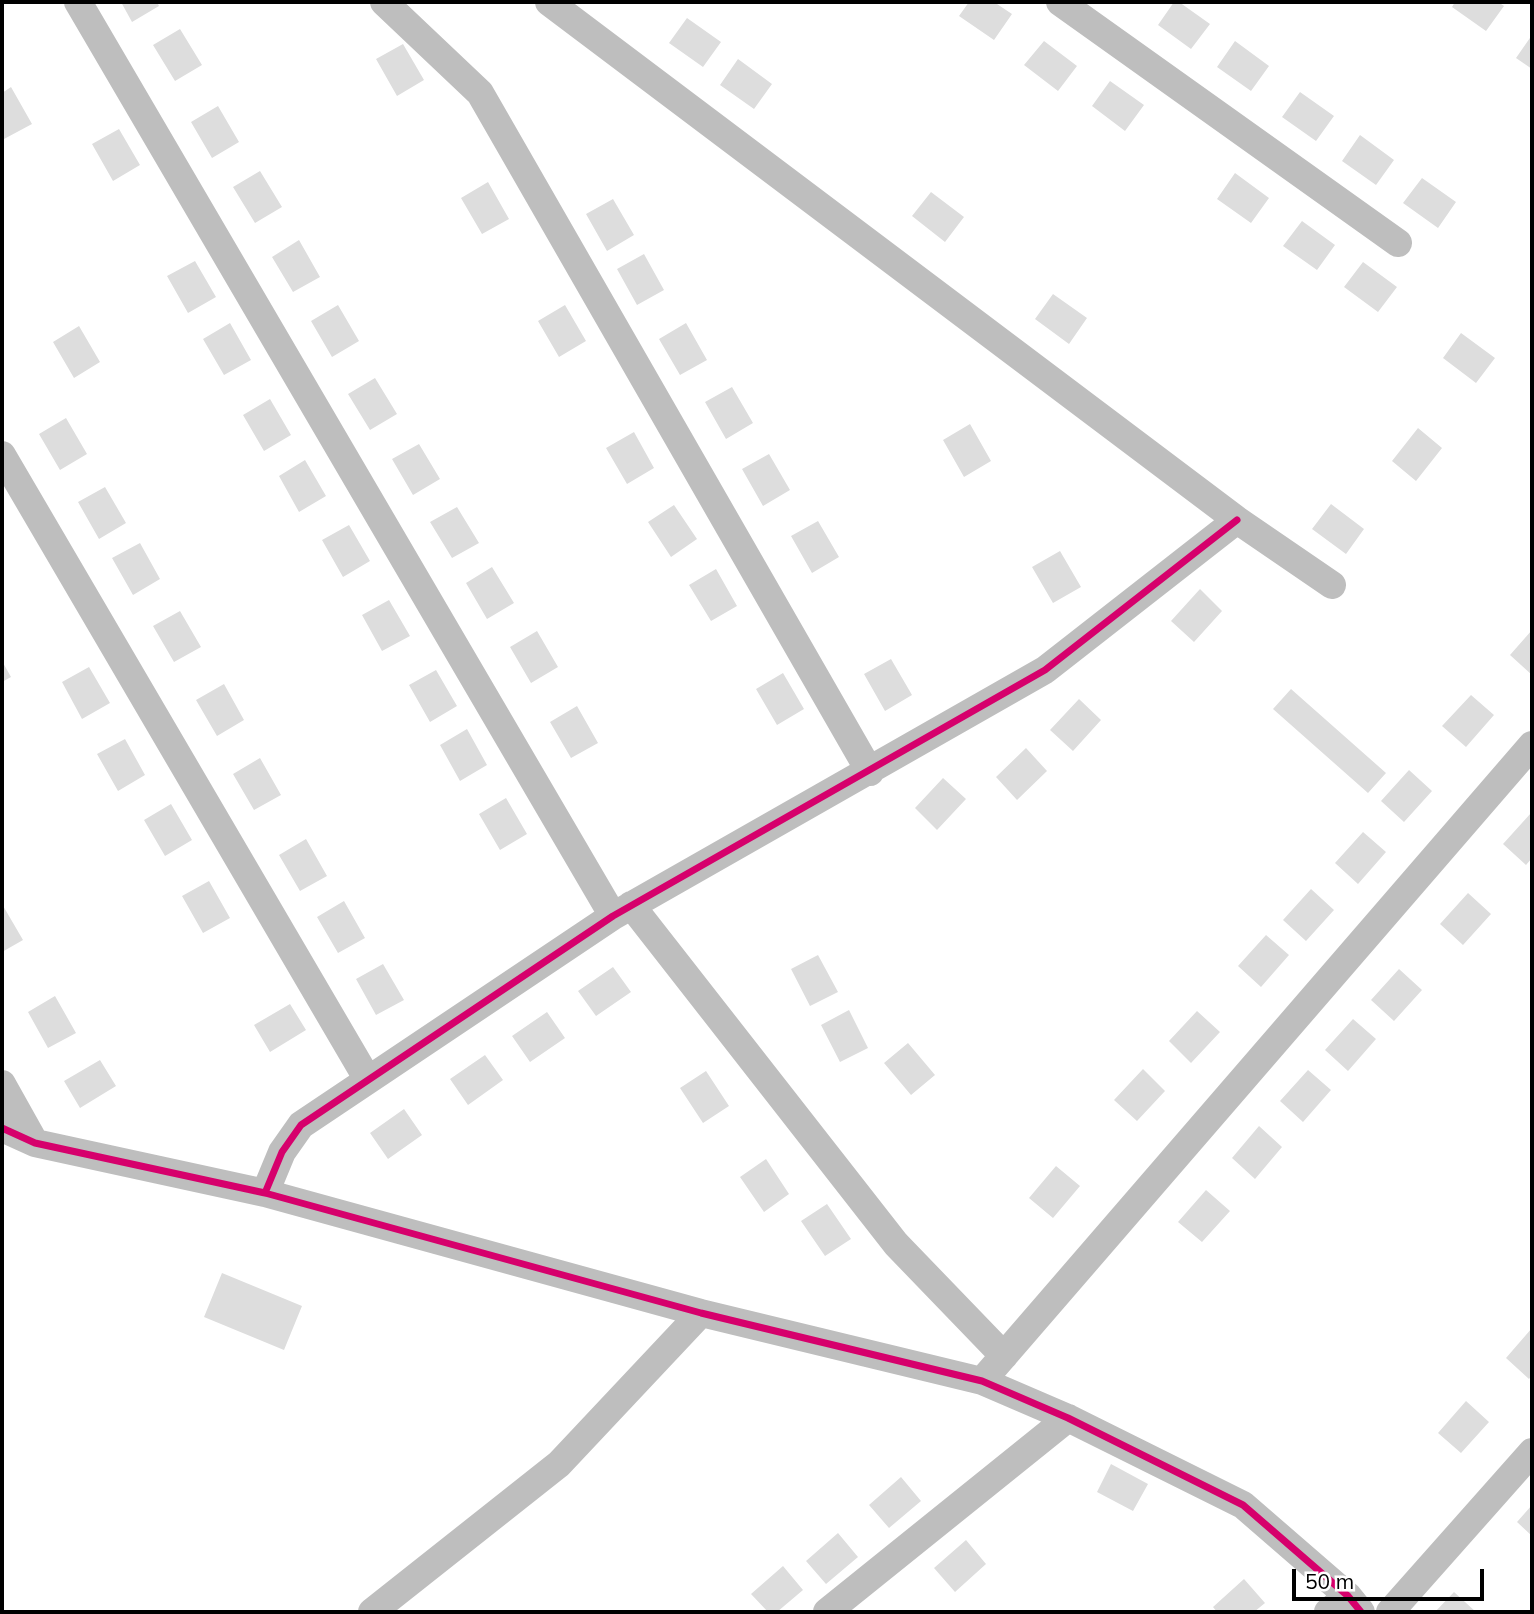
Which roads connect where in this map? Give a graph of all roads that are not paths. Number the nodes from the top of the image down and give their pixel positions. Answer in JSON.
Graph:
{"nodes":[{"id":1,"x":78,"y":2,"type":"edge"},
{"id":2,"x":384,"y":2,"type":"edge"},
{"id":3,"x":549,"y":2,"type":"edge"},
{"id":4,"x":1060,"y":2,"type":"edge"},
{"id":5,"x":1398,"y":243,"type":"dead end"},
{"id":6,"x":2,"y":455,"type":"edge"},
{"id":7,"x":1237,"y":520,"type":"junction"},
{"id":8,"x":1332,"y":585,"type":"dead end"},
{"id":9,"x":1532,"y":745,"type":"edge"},
{"id":10,"x":870,"y":772,"type":"junction"},
{"id":11,"x":622,"y":910,"type":"junction"},
{"id":12,"x":368,"y":1080,"type":"junction"},
{"id":13,"x":2,"y":1084,"type":"edge"},
{"id":14,"x":2,"y":1128,"type":"edge"},
{"id":15,"x":35,"y":1143,"type":"junction"},
{"id":16,"x":265,"y":1193,"type":"junction"},
{"id":17,"x":701,"y":1312,"type":"junction"},
{"id":18,"x":1004,"y":1356,"type":"junction"},
{"id":19,"x":982,"y":1381,"type":"junction"},
{"id":20,"x":1069,"y":1418,"type":"junction"},
{"id":21,"x":1532,"y":1452,"type":"edge"},
{"id":22,"x":1346,"y":1607,"type":"edge"},
{"id":23,"x":372,"y":1612,"type":"edge"},
{"id":24,"x":827,"y":1612,"type":"edge"},
{"id":25,"x":1390,"y":1612,"type":"edge"}],
"edges":[{"from":1,"to":11,"type":"street"},
{"from":2,"to":10,"type":"street"},
{"from":3,"to":7,"type":"street"},
{"from":4,"to":5,"type":"street"},
{"from":6,"to":12,"type":"street"},
{"from":7,"to":8,"type":"street"},
{"from":7,"to":10,"type":"street"},
{"from":9,"to":18,"type":"street"},
{"from":10,"to":11,"type":"street"},
{"from":11,"to":12,"type":"street"},
{"from":11,"to":18,"type":"street"},
{"from":12,"to":16,"type":"street"},
{"from":13,"to":15,"type":"street"},
{"from":14,"to":15,"type":"street"},
{"from":15,"to":16,"type":"street"},
{"from":16,"to":17,"type":"street"},
{"from":17,"to":19,"type":"street"},
{"from":17,"to":23,"type":"street"},
{"from":18,"to":19,"type":"street"},
{"from":19,"to":20,"type":"street"},
{"from":20,"to":22,"type":"street"},
{"from":20,"to":24,"type":"street"},
{"from":21,"to":25,"type":"street"}]}
